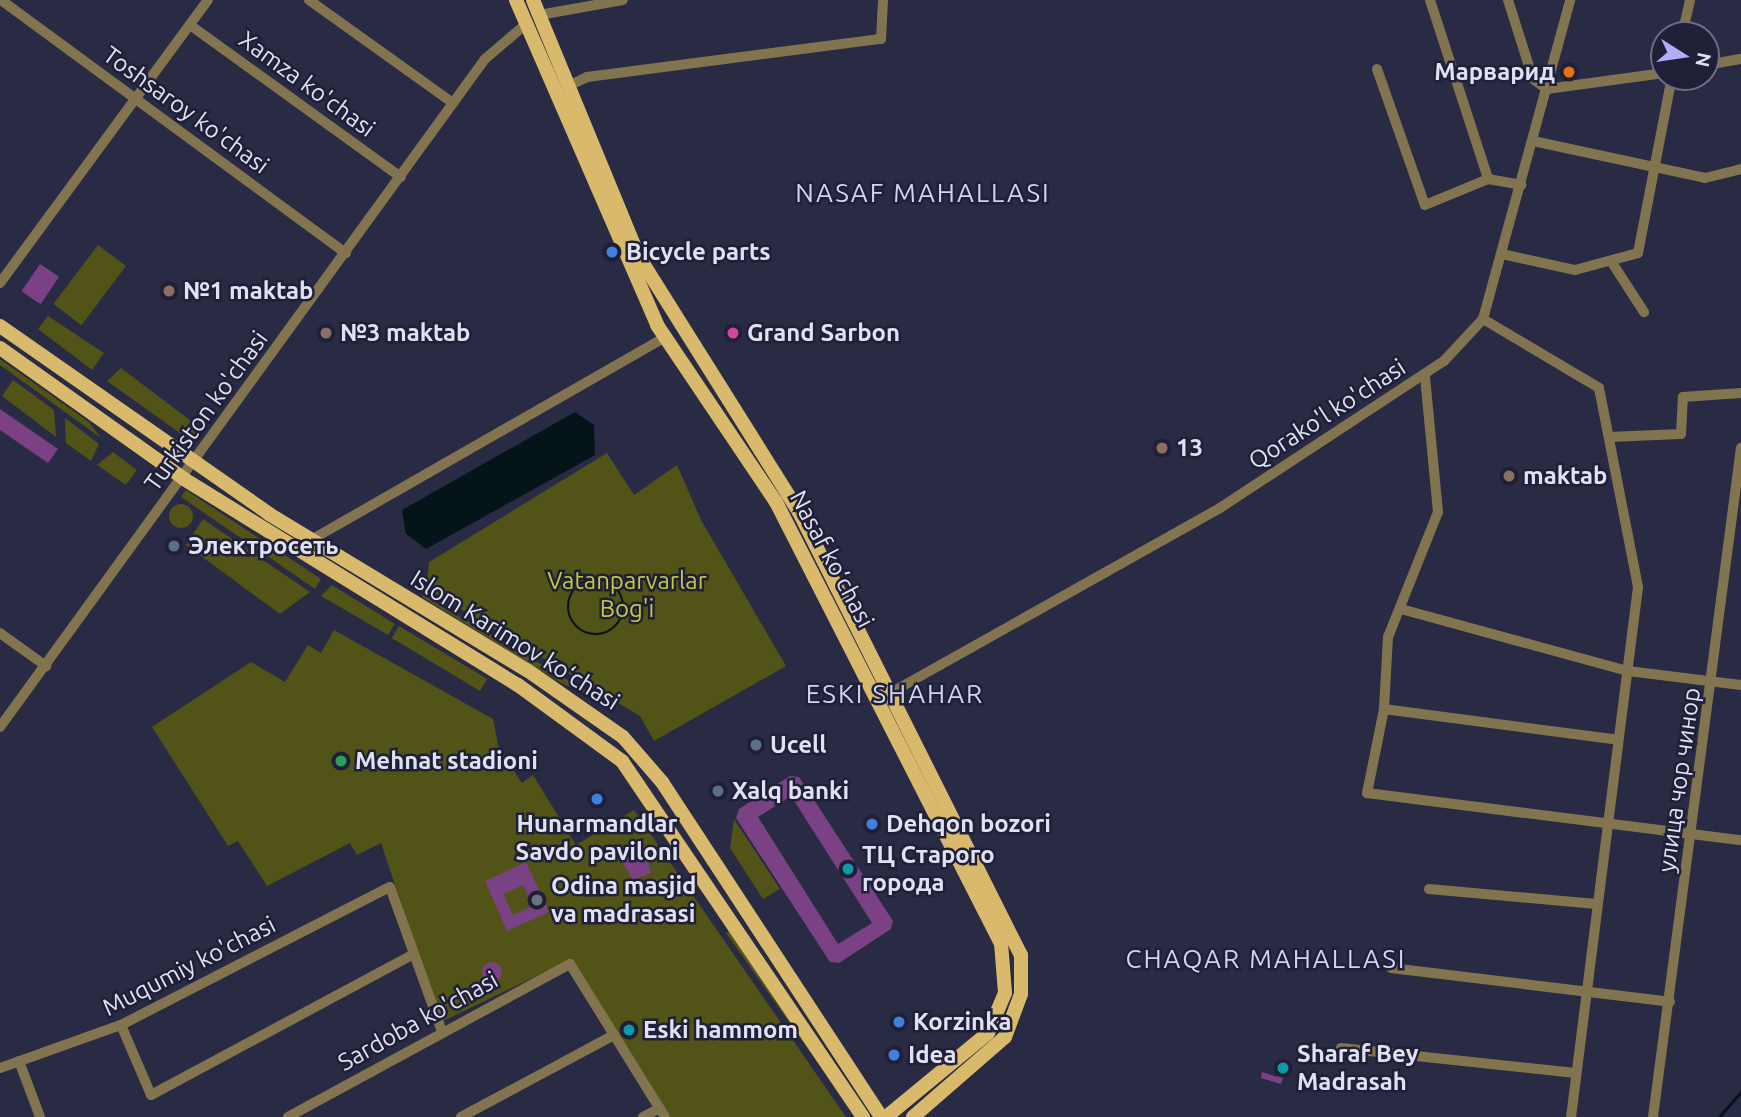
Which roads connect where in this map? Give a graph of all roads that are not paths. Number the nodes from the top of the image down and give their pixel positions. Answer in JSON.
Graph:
{"nodes":[{"id":1,"x":1,"y":0,"type":"edge"},
{"id":2,"x":208,"y":0,"type":"edge"},
{"id":3,"x":309,"y":0,"type":"edge"},
{"id":4,"x":516,"y":0,"type":"edge"},
{"id":5,"x":533,"y":0,"type":"edge"},
{"id":6,"x":623,"y":0,"type":"edge"},
{"id":7,"x":883,"y":0,"type":"edge"},
{"id":8,"x":1430,"y":0,"type":"edge"},
{"id":9,"x":1508,"y":0,"type":"edge"},
{"id":10,"x":1570,"y":0,"type":"edge"},
{"id":11,"x":1690,"y":0,"type":"edge"},
{"id":12,"x":539,"y":15,"type":"junction"},
{"id":13,"x":1685,"y":21,"type":"edge"},
{"id":14,"x":526,"y":24,"type":"junction"},
{"id":15,"x":190,"y":25,"type":"junction"},
{"id":16,"x":1741,"y":59,"type":"edge"},
{"id":17,"x":1720,"y":63,"type":"edge"},
{"id":18,"x":1377,"y":69,"type":"dead end"},
{"id":19,"x":1650,"y":75,"type":"edge"},
{"id":20,"x":568,"y":86,"type":"junction"},
{"id":21,"x":1547,"y":89,"type":"junction"},
{"id":22,"x":1669,"y":91,"type":"edge"},
{"id":23,"x":136,"y":99,"type":"junction"},
{"id":24,"x":453,"y":103,"type":"junction"},
{"id":25,"x":1533,"y":141,"type":"junction"},
{"id":26,"x":1653,"y":167,"type":"junction"},
{"id":27,"x":1741,"y":169,"type":"edge"},
{"id":28,"x":401,"y":177,"type":"junction"},
{"id":29,"x":1488,"y":179,"type":"junction"},
{"id":30,"x":1521,"y":185,"type":"junction"},
{"id":31,"x":346,"y":253,"type":"junction"},
{"id":32,"x":1502,"y":254,"type":"junction"},
{"id":33,"x":1611,"y":261,"type":"junction"},
{"id":34,"x":0,"y":283,"type":"edge"},
{"id":35,"x":1644,"y":312,"type":"dead end"},
{"id":36,"x":1483,"y":319,"type":"junction"},
{"id":37,"x":0,"y":326,"type":"edge"},
{"id":38,"x":666,"y":337,"type":"junction"},
{"id":39,"x":0,"y":348,"type":"edge"},
{"id":40,"x":1425,"y":377,"type":"junction"},
{"id":41,"x":1741,"y":393,"type":"edge"},
{"id":42,"x":1609,"y":437,"type":"junction"},
{"id":43,"x":1741,"y":448,"type":"edge"},
{"id":44,"x":195,"y":463,"type":"junction"},
{"id":45,"x":184,"y":479,"type":"junction"},
{"id":46,"x":311,"y":540,"type":"junction"},
{"id":47,"x":1401,"y":609,"type":"junction"},
{"id":48,"x":0,"y":633,"type":"edge"},
{"id":49,"x":495,"y":651,"type":"junction"},
{"id":50,"x":485,"y":665,"type":"junction"},
{"id":51,"x":46,"y":666,"type":"junction"},
{"id":52,"x":1628,"y":671,"type":"junction"},
{"id":53,"x":1715,"y":681,"type":"junction"},
{"id":54,"x":1741,"y":685,"type":"edge"},
{"id":55,"x":887,"y":695,"type":"junction"},
{"id":56,"x":1384,"y":709,"type":"junction"},
{"id":57,"x":0,"y":727,"type":"edge"},
{"id":58,"x":1618,"y":740,"type":"junction"},
{"id":59,"x":1605,"y":822,"type":"junction"},
{"id":60,"x":1693,"y":833,"type":"junction"},
{"id":61,"x":1741,"y":840,"type":"edge"},
{"id":62,"x":966,"y":852,"type":"junction"},
{"id":63,"x":1429,"y":889,"type":"dead end"},
{"id":64,"x":1595,"y":904,"type":"junction"},
{"id":65,"x":414,"y":954,"type":"junction"},
{"id":66,"x":1391,"y":968,"type":"dead end"},
{"id":67,"x":1586,"y":989,"type":"junction"},
{"id":68,"x":1670,"y":1002,"type":"junction"},
{"id":69,"x":121,"y":1025,"type":"junction"},
{"id":70,"x":441,"y":1029,"type":"junction"},
{"id":71,"x":614,"y":1035,"type":"junction"},
{"id":72,"x":1341,"y":1048,"type":"dead end"},
{"id":73,"x":19,"y":1061,"type":"junction"},
{"id":74,"x":0,"y":1068,"type":"edge"},
{"id":75,"x":1576,"y":1073,"type":"junction"},
{"id":76,"x":662,"y":1113,"type":"edge"},
{"id":77,"x":40,"y":1117,"type":"edge"},
{"id":78,"x":288,"y":1117,"type":"edge"},
{"id":79,"x":461,"y":1117,"type":"edge"},
{"id":80,"x":643,"y":1117,"type":"edge"},
{"id":81,"x":863,"y":1117,"type":"edge"},
{"id":82,"x":884,"y":1117,"type":"edge"},
{"id":83,"x":913,"y":1117,"type":"edge"},
{"id":84,"x":1571,"y":1117,"type":"edge"},
{"id":85,"x":1653,"y":1117,"type":"edge"}],
"edges":[{"from":1,"to":23,"type":"street","name":"Toshsaroy ko'chasi"},
{"from":2,"to":15,"type":"street"},
{"from":3,"to":24,"type":"street"},
{"from":4,"to":14,"type":"main road","name":"Nasaf ko‘chasi"},
{"from":5,"to":12,"type":"main road","name":"Nasaf ko‘chasi"},
{"from":6,"to":12,"type":"street"},
{"from":7,"to":20,"type":"street"},
{"from":8,"to":29,"type":"street"},
{"from":9,"to":21,"type":"street"},
{"from":10,"to":21,"type":"street","name":"Qorako'l ko'chasi"},
{"from":11,"to":13,"type":"street"},
{"from":12,"to":20,"type":"main road","name":"Nasaf ko‘chasi"},
{"from":14,"to":24,"type":"street","name":"Turkiston ko'chasi"},
{"from":14,"to":38,"type":"main road","name":"Nasaf ko‘chasi"},
{"from":15,"to":23,"type":"street"},
{"from":15,"to":28,"type":"street","name":"Xamza ko'chasi"},
{"from":16,"to":17,"type":"street"},
{"from":18,"to":29,"type":"street"},
{"from":19,"to":21,"type":"street"},
{"from":20,"to":55,"type":"main road","name":"Nasaf ko‘chasi"},
{"from":21,"to":25,"type":"street","name":"Qorako'l ko'chasi"},
{"from":22,"to":26,"type":"street"},
{"from":23,"to":31,"type":"street","name":"Toshsaroy ko'chasi"},
{"from":23,"to":34,"type":"street"},
{"from":24,"to":28,"type":"street","name":"Turkiston ko'chasi"},
{"from":25,"to":26,"type":"street"},
{"from":25,"to":30,"type":"street","name":"Qorako'l ko'chasi"},
{"from":26,"to":27,"type":"street"},
{"from":26,"to":33,"type":"street"},
{"from":28,"to":31,"type":"street","name":"Turkiston ko'chasi"},
{"from":29,"to":30,"type":"street"},
{"from":30,"to":32,"type":"street","name":"Qorako'l ko'chasi"},
{"from":31,"to":44,"type":"street","name":"Turkiston ko'chasi"},
{"from":32,"to":33,"type":"street"},
{"from":32,"to":36,"type":"street","name":"Qorako'l ko'chasi"},
{"from":33,"to":35,"type":"street"},
{"from":36,"to":40,"type":"street","name":"Qorako'l ko'chasi"},
{"from":36,"to":42,"type":"street"},
{"from":37,"to":44,"type":"main road","name":"Islom Karimov ko‘chasi"},
{"from":38,"to":46,"type":"street"},
{"from":38,"to":55,"type":"main road","name":"Nasaf ko‘chasi"},
{"from":39,"to":45,"type":"main road","name":"Islom Karimov ko‘chasi"},
{"from":40,"to":47,"type":"street"},
{"from":40,"to":55,"type":"street","name":"Qorako'l ko'chasi"},
{"from":41,"to":42,"type":"street"},
{"from":42,"to":52,"type":"street"},
{"from":43,"to":53,"type":"street","name":"улица чор чинор"},
{"from":44,"to":45,"type":"street","name":"Turkiston ko'chasi"},
{"from":44,"to":46,"type":"main road","name":"Islom Karimov ko‘chasi"},
{"from":45,"to":50,"type":"main road","name":"Islom Karimov ko‘chasi"},
{"from":45,"to":51,"type":"street","name":"Turkiston ko'chasi"},
{"from":46,"to":49,"type":"main road","name":"Islom Karimov ko‘chasi"},
{"from":47,"to":52,"type":"street"},
{"from":47,"to":56,"type":"street"},
{"from":48,"to":51,"type":"street"},
{"from":49,"to":50,"type":"main road"},
{"from":49,"to":82,"type":"main road","name":"Islom Karimov ko‘chasi"},
{"from":50,"to":81,"type":"main road","name":"Islom Karimov ko‘chasi"},
{"from":51,"to":57,"type":"street","name":"Turkiston ko'chasi"},
{"from":52,"to":53,"type":"street"},
{"from":52,"to":58,"type":"street"},
{"from":53,"to":54,"type":"street"},
{"from":53,"to":60,"type":"street","name":"улица чор чинор"},
{"from":55,"to":62,"type":"main road","name":"Nasaf ko‘chasi"},
{"from":56,"to":58,"type":"street"},
{"from":56,"to":59,"type":"street"},
{"from":58,"to":59,"type":"street"},
{"from":59,"to":60,"type":"street"},
{"from":59,"to":64,"type":"street"},
{"from":60,"to":61,"type":"street"},
{"from":60,"to":68,"type":"street","name":"улица чор чинор"},
{"from":62,"to":82,"type":"main road","name":"Nasaf ko‘chasi"},
{"from":62,"to":83,"type":"main road","name":"Nasaf ko‘chasi"},
{"from":63,"to":64,"type":"street"},
{"from":64,"to":67,"type":"street"},
{"from":65,"to":69,"type":"street","name":"Muqumiy ko'chasi"},
{"from":65,"to":69,"type":"street"},
{"from":65,"to":70,"type":"street"},
{"from":66,"to":67,"type":"street"},
{"from":67,"to":68,"type":"street"},
{"from":67,"to":75,"type":"street"},
{"from":68,"to":85,"type":"street","name":"улица чор чинор"},
{"from":69,"to":73,"type":"street","name":"Muqumiy ko'chasi"},
{"from":70,"to":71,"type":"street","name":"Sardoba ko'chasi"},
{"from":70,"to":78,"type":"street","name":"Sardoba ko'chasi"},
{"from":71,"to":76,"type":"street"},
{"from":71,"to":79,"type":"street"},
{"from":72,"to":75,"type":"street"},
{"from":73,"to":74,"type":"street","name":"Muqumiy ko'chasi"},
{"from":73,"to":77,"type":"street"},
{"from":75,"to":84,"type":"street"},
{"from":76,"to":80,"type":"street"}]}
